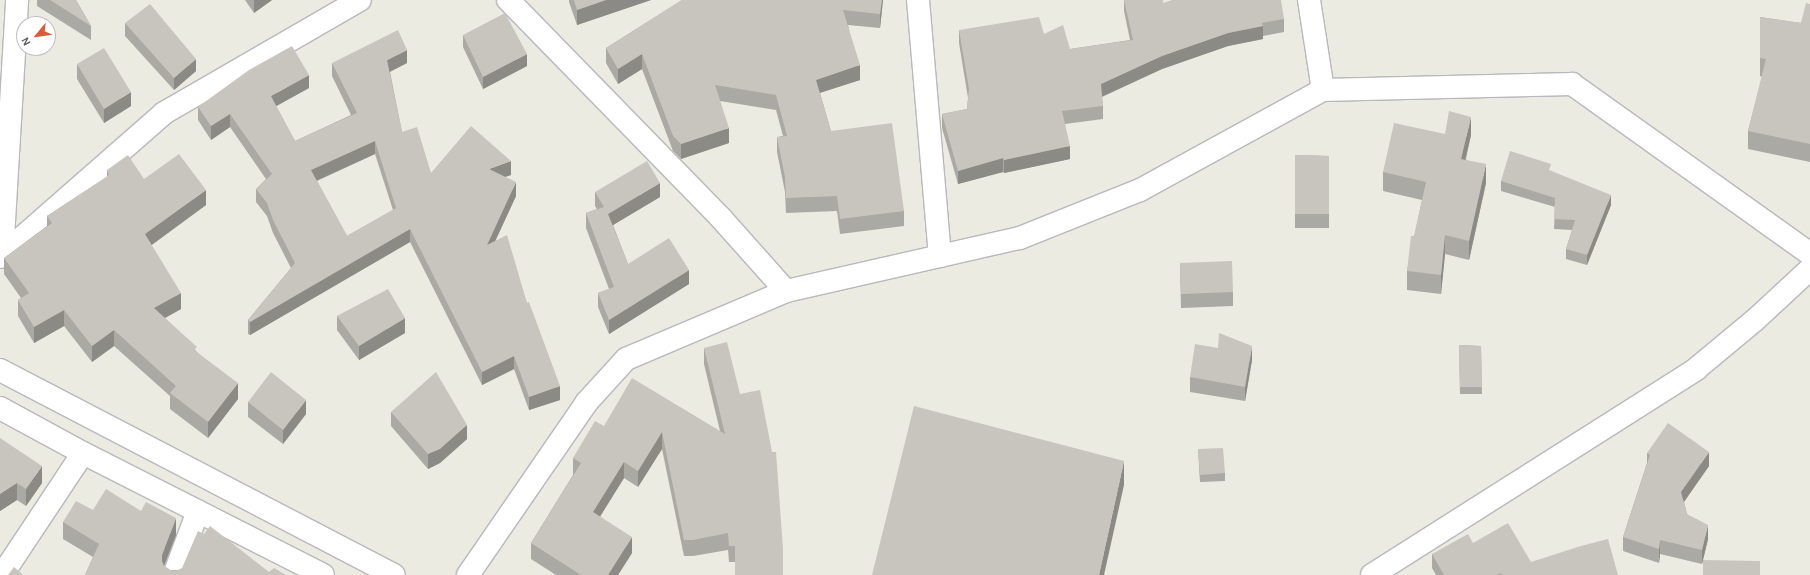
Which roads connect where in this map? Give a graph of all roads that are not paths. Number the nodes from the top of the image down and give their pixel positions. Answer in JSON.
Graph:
{"nodes":[{"id":1,"x":17,"y":0,"type":"edge"},
{"id":2,"x":360,"y":0,"type":"edge"},
{"id":3,"x":508,"y":0,"type":"edge"},
{"id":4,"x":918,"y":0,"type":"edge"},
{"id":5,"x":1309,"y":0,"type":"edge"},
{"id":6,"x":1323,"y":90,"type":"junction"},
{"id":7,"x":1810,"y":254,"type":"edge"},
{"id":8,"x":1,"y":256,"type":"edge"},
{"id":9,"x":940,"y":256,"type":"junction"},
{"id":10,"x":1810,"y":269,"type":"edge"},
{"id":11,"x":786,"y":290,"type":"junction"},
{"id":12,"x":0,"y":370,"type":"edge"},
{"id":13,"x":0,"y":408,"type":"edge"},
{"id":14,"x":83,"y":453,"type":"junction"},
{"id":15,"x":198,"y":512,"type":"junction"},
{"id":16,"x":2,"y":575,"type":"edge"},
{"id":17,"x":174,"y":575,"type":"edge"},
{"id":18,"x":323,"y":575,"type":"edge"},
{"id":19,"x":394,"y":575,"type":"edge"},
{"id":20,"x":468,"y":575,"type":"edge"},
{"id":21,"x":1372,"y":575,"type":"edge"}],
"edges":[{"from":1,"to":8,"type":"street"},
{"from":2,"to":8,"type":"street"},
{"from":3,"to":11,"type":"street"},
{"from":4,"to":9,"type":"street"},
{"from":5,"to":6,"type":"street"},
{"from":6,"to":7,"type":"street"},
{"from":6,"to":9,"type":"street"},
{"from":9,"to":11,"type":"street"},
{"from":10,"to":21,"type":"street"},
{"from":11,"to":20,"type":"street"},
{"from":12,"to":19,"type":"street"},
{"from":13,"to":14,"type":"street"},
{"from":14,"to":15,"type":"street"},
{"from":14,"to":16,"type":"street"},
{"from":15,"to":17,"type":"street"},
{"from":15,"to":18,"type":"street"}]}
